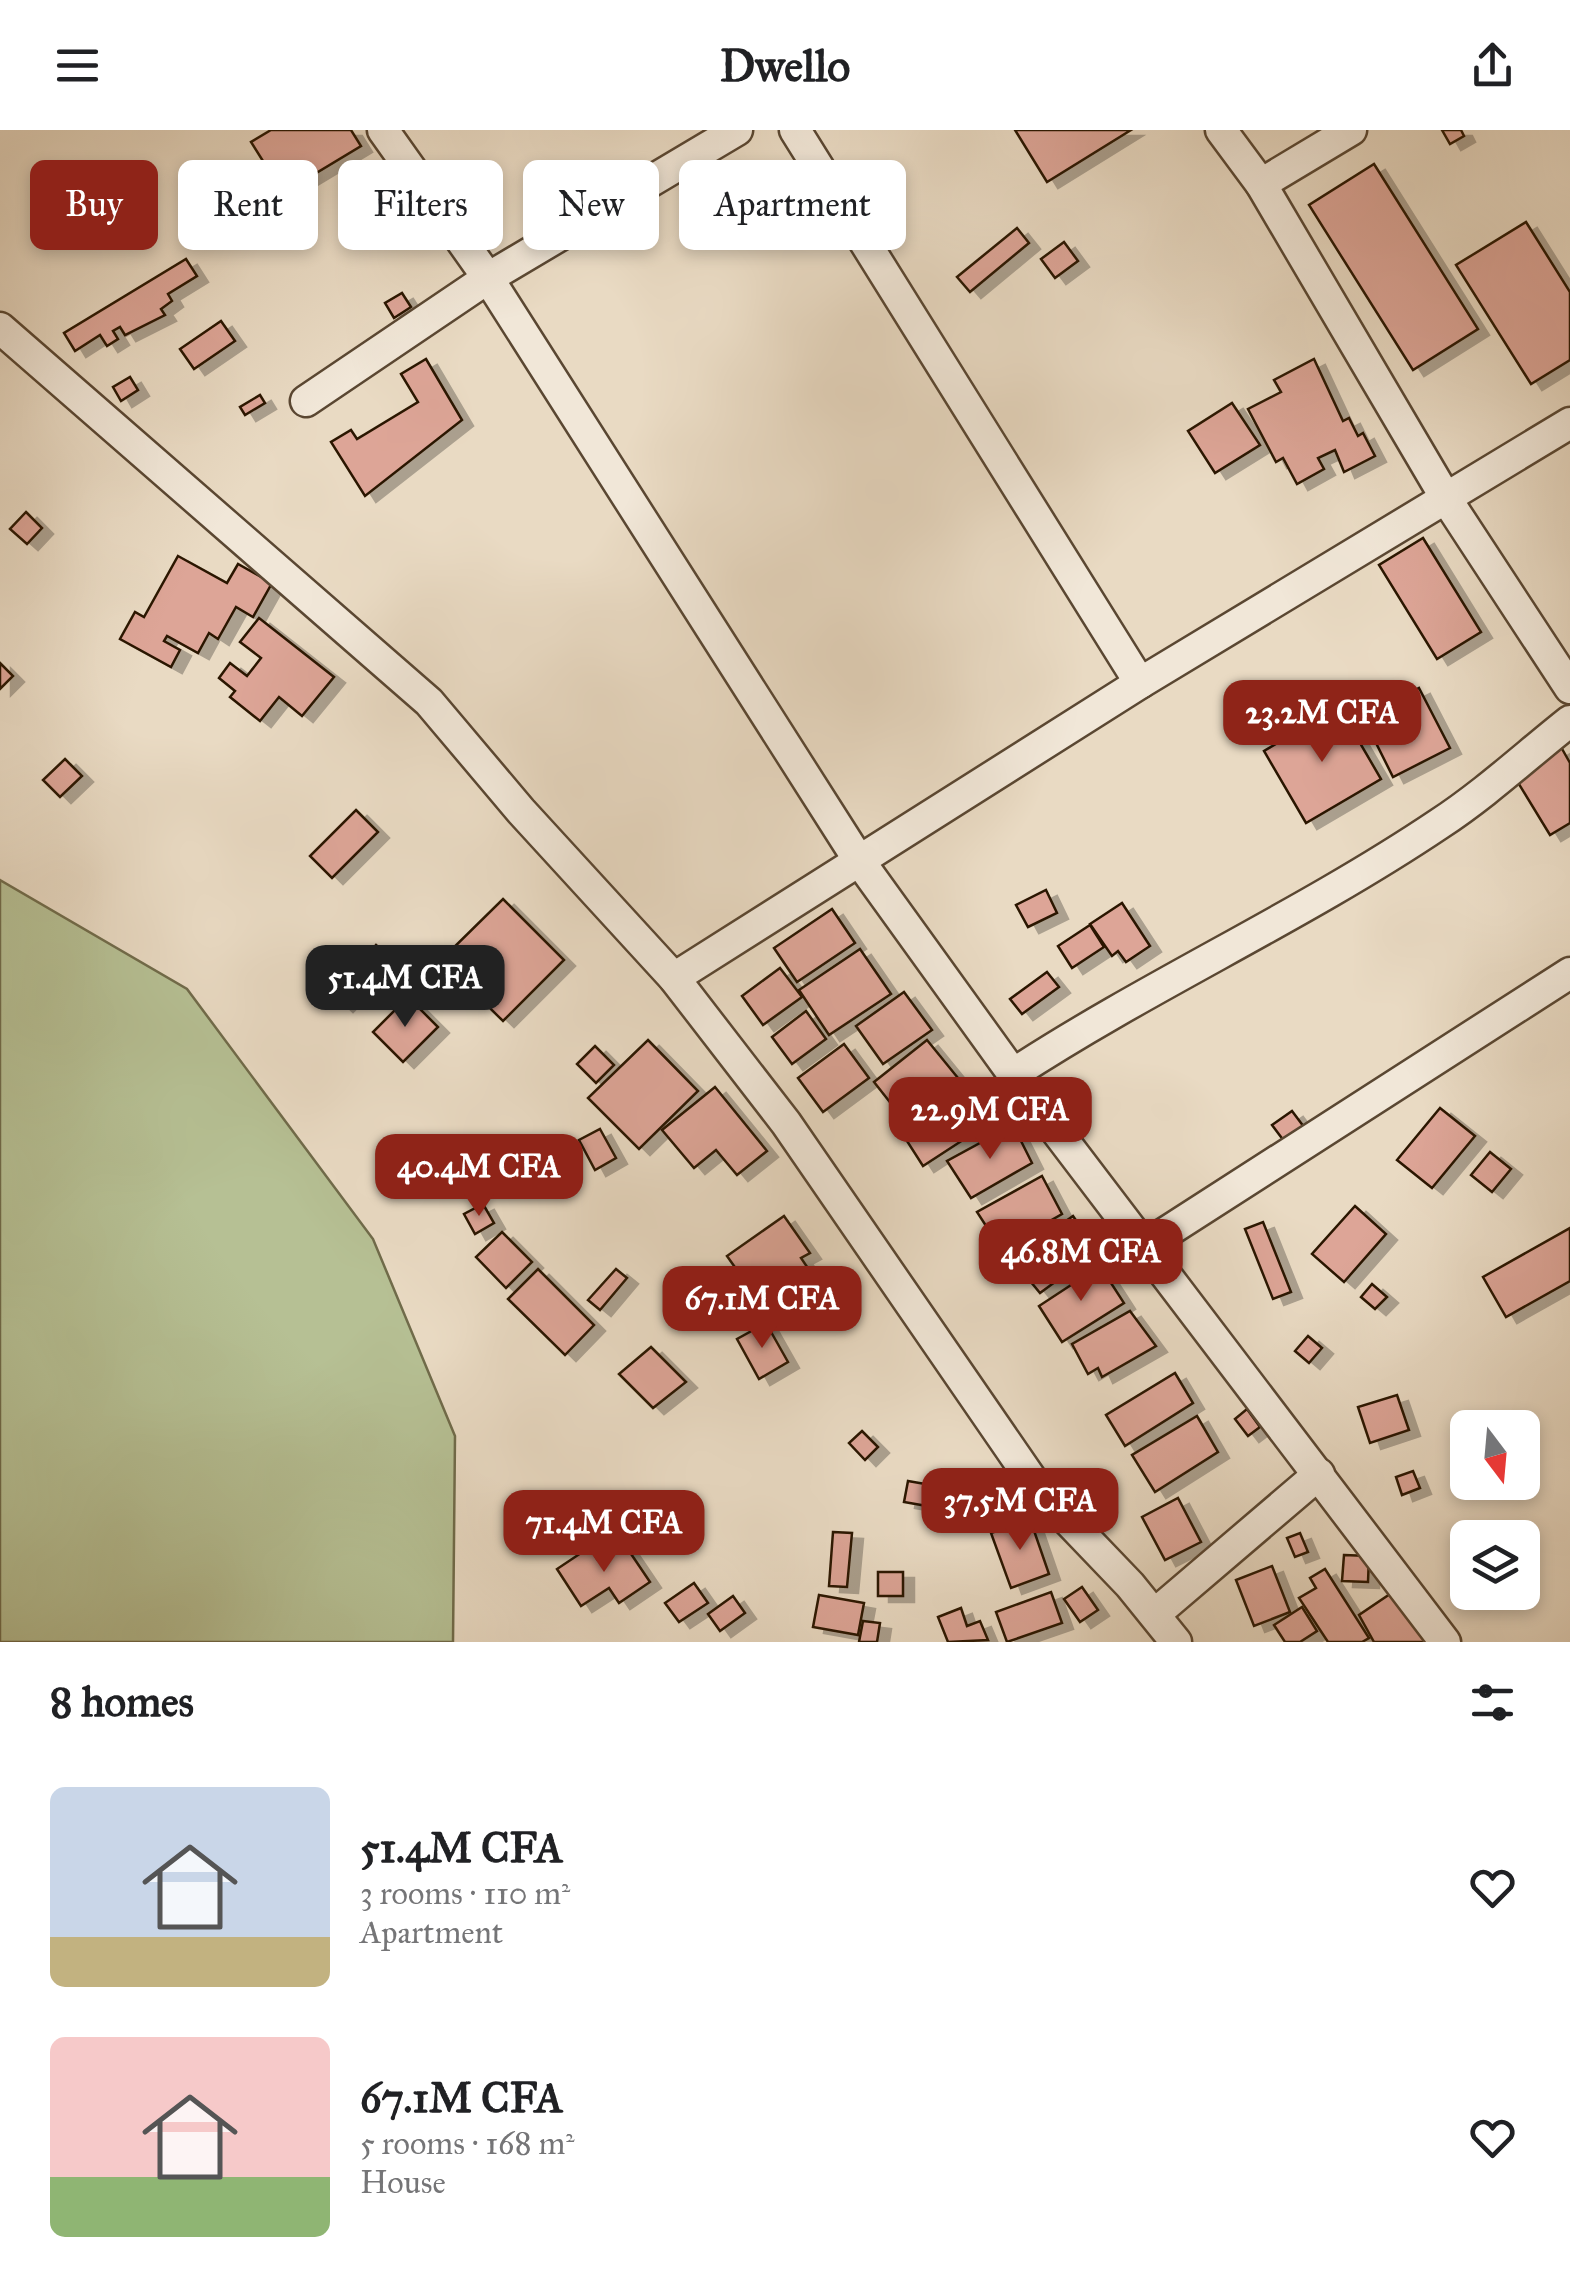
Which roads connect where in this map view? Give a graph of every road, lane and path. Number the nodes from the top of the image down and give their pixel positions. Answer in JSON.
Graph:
{"nodes":[{"id":1,"x":383,"y":130,"type":"edge"},
{"id":2,"x":738,"y":130,"type":"edge"},
{"id":3,"x":795,"y":130,"type":"edge"},
{"id":4,"x":1220,"y":130,"type":"edge"},
{"id":5,"x":1351,"y":130,"type":"edge"},
{"id":6,"x":1262,"y":184,"type":"junction"},
{"id":7,"x":488,"y":278,"type":"junction"},
{"id":8,"x":0,"y":328,"type":"edge"},
{"id":9,"x":306,"y":401,"type":"dead end"},
{"id":10,"x":1570,"y":423,"type":"edge"},
{"id":11,"x":1447,"y":500,"type":"junction"},
{"id":12,"x":1140,"y":683,"type":"junction"},
{"id":13,"x":1570,"y":688,"type":"edge"},
{"id":14,"x":1570,"y":720,"type":"edge"},
{"id":15,"x":858,"y":859,"type":"junction"},
{"id":16,"x":1570,"y":973,"type":"edge"},
{"id":17,"x":674,"y":978,"type":"junction"},
{"id":18,"x":1013,"y":1074,"type":"junction"},
{"id":19,"x":1145,"y":1246,"type":"junction"},
{"id":20,"x":1319,"y":1474,"type":"junction"},
{"id":21,"x":1155,"y":1614,"type":"junction"},
{"id":22,"x":1176,"y":1642,"type":"edge"},
{"id":23,"x":1445,"y":1642,"type":"edge"}],
"edges":[{"from":1,"to":7,"type":"street"},
{"from":2,"to":7,"type":"street"},
{"from":3,"to":12,"type":"street"},
{"from":4,"to":6,"type":"street"},
{"from":5,"to":6,"type":"street"},
{"from":6,"to":11,"type":"street"},
{"from":7,"to":9,"type":"street"},
{"from":7,"to":15,"type":"street"},
{"from":8,"to":17,"type":"street"},
{"from":10,"to":11,"type":"street"},
{"from":11,"to":12,"type":"street"},
{"from":11,"to":13,"type":"street"},
{"from":12,"to":15,"type":"street"},
{"from":14,"to":18,"type":"street"},
{"from":15,"to":17,"type":"street"},
{"from":15,"to":18,"type":"street"},
{"from":16,"to":19,"type":"street"},
{"from":17,"to":21,"type":"street"},
{"from":18,"to":19,"type":"street"},
{"from":19,"to":20,"type":"street"},
{"from":20,"to":21,"type":"street"},
{"from":20,"to":23,"type":"street"},
{"from":21,"to":22,"type":"street"}]}
